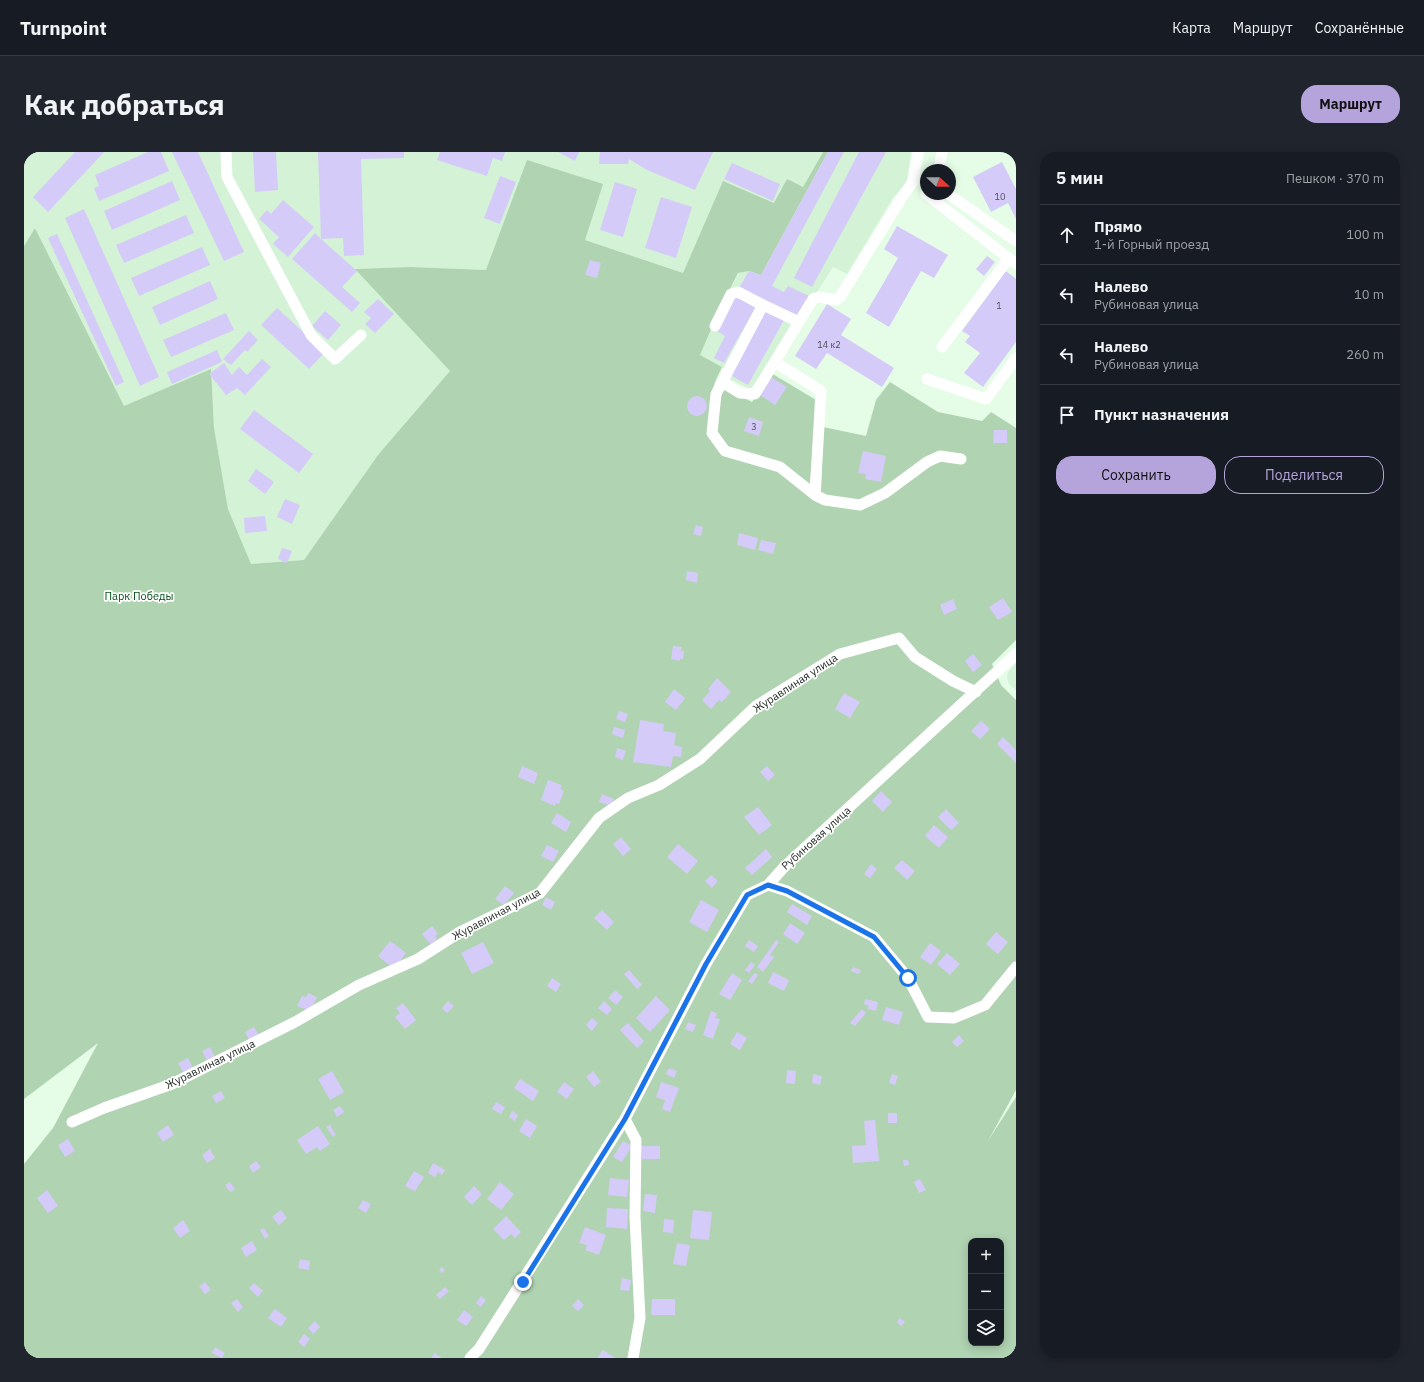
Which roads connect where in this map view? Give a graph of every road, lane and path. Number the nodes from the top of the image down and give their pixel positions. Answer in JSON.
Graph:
{"nodes":[{"id":1,"x":226,"y":152,"type":"edge"},
{"id":2,"x":918,"y":152,"type":"edge"},
{"id":3,"x":942,"y":152,"type":"edge"},
{"id":4,"x":940,"y":164,"type":"edge"},
{"id":5,"x":913,"y":182,"type":"junction"},
{"id":6,"x":920,"y":188,"type":"edge"},
{"id":7,"x":934,"y":200,"type":"edge"},
{"id":8,"x":956,"y":200,"type":"edge"},
{"id":9,"x":1016,"y":241,"type":"edge"},
{"id":10,"x":1012,"y":261,"type":"edge"},
{"id":11,"x":763,"y":305,"type":"junction"},
{"id":12,"x":799,"y":322,"type":"junction"},
{"id":13,"x":715,"y":326,"type":"dead end"},
{"id":14,"x":361,"y":335,"type":"dead end"},
{"id":15,"x":942,"y":347,"type":"dead end"},
{"id":16,"x":1016,"y":358,"type":"edge"},
{"id":17,"x":776,"y":361,"type":"junction"},
{"id":18,"x":927,"y":379,"type":"dead end"},
{"id":19,"x":722,"y":382,"type":"junction"},
{"id":20,"x":961,"y":459,"type":"dead end"},
{"id":21,"x":815,"y":494,"type":"junction"},
{"id":22,"x":1016,"y":654,"type":"edge"},
{"id":23,"x":976,"y":692,"type":"junction"},
{"id":24,"x":768,"y":885,"type":"junction"},
{"id":25,"x":1016,"y":967,"type":"edge"},
{"id":26,"x":625,"y":1119,"type":"junction"},
{"id":27,"x":72,"y":1122,"type":"dead end"},
{"id":28,"x":470,"y":1358,"type":"edge"},
{"id":29,"x":633,"y":1358,"type":"edge"}],
"edges":[{"from":1,"to":14,"type":"street"},
{"from":2,"to":5,"type":"street"},
{"from":3,"to":4,"type":"street"},
{"from":5,"to":6,"type":"street"},
{"from":5,"to":12,"type":"street"},
{"from":7,"to":10,"type":"street"},
{"from":8,"to":9,"type":"street"},
{"from":10,"to":15,"type":"street"},
{"from":11,"to":12,"type":"street"},
{"from":11,"to":13,"type":"street"},
{"from":11,"to":19,"type":"street"},
{"from":12,"to":17,"type":"street"},
{"from":16,"to":18,"type":"street"},
{"from":17,"to":19,"type":"street"},
{"from":17,"to":21,"type":"street"},
{"from":19,"to":21,"type":"street"},
{"from":20,"to":21,"type":"street"},
{"from":22,"to":23,"type":"street","name":"Рубиновая улица"},
{"from":23,"to":24,"type":"street","name":"Рубиновая улица"},
{"from":23,"to":27,"type":"street","name":"Журавлиная улица"},
{"from":24,"to":25,"type":"street"},
{"from":24,"to":26,"type":"street","name":"Рубиновая улица"},
{"from":26,"to":28,"type":"street","name":"Рубиновая улица"},
{"from":26,"to":29,"type":"street"}]}
